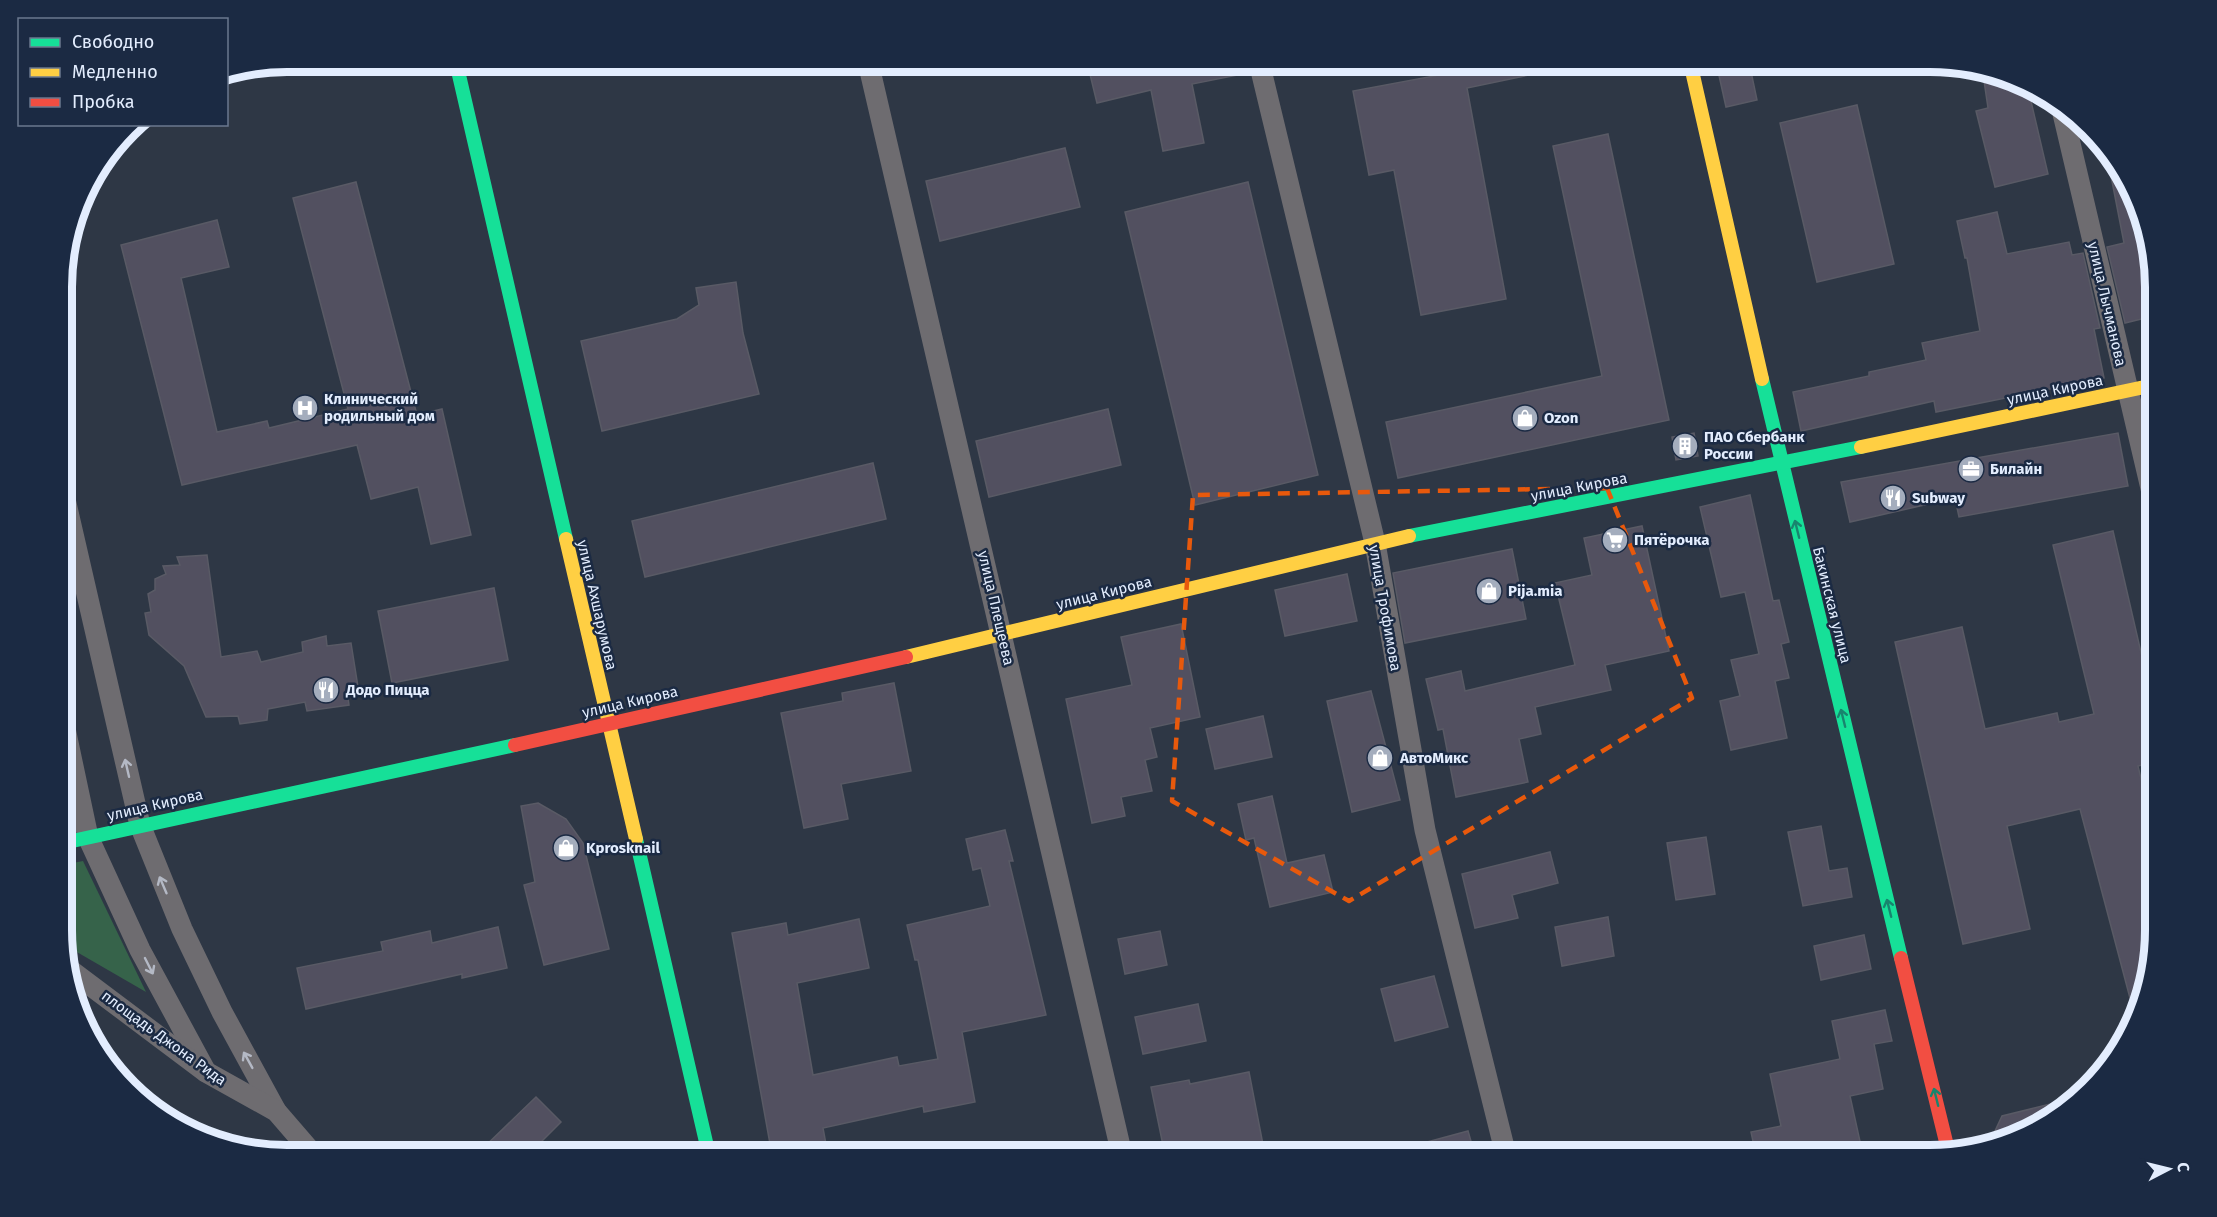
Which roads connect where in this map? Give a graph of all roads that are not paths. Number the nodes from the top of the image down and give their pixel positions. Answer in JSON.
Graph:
{"nodes":[{"id":1,"x":458,"y":72,"type":"edge"},
{"id":2,"x":870,"y":72,"type":"edge"},
{"id":3,"x":1261,"y":72,"type":"edge"},
{"id":4,"x":1692,"y":72,"type":"edge"},
{"id":5,"x":2064,"y":119,"type":"edge"},
{"id":6,"x":2145,"y":387,"type":"edge"},
{"id":7,"x":2127,"y":392,"type":"junction"},
{"id":8,"x":1781,"y":464,"type":"junction"},
{"id":9,"x":2145,"y":465,"type":"edge"},
{"id":10,"x":72,"y":529,"type":"edge"},
{"id":11,"x":1375,"y":543,"type":"junction"},
{"id":12,"x":1002,"y":635,"type":"junction"},
{"id":13,"x":607,"y":725,"type":"junction"},
{"id":14,"x":72,"y":761,"type":"edge"},
{"id":15,"x":140,"y":825,"type":"junction"},
{"id":16,"x":88,"y":837,"type":"junction"},
{"id":17,"x":72,"y":841,"type":"edge"},
{"id":18,"x":77,"y":975,"type":"edge"},
{"id":19,"x":206,"y":1072,"type":"junction"},
{"id":20,"x":276,"y":1111,"type":"junction"},
{"id":21,"x":305,"y":1145,"type":"edge"},
{"id":22,"x":707,"y":1145,"type":"edge"},
{"id":23,"x":1120,"y":1145,"type":"edge"},
{"id":24,"x":1504,"y":1145,"type":"edge"},
{"id":25,"x":1947,"y":1145,"type":"edge"}],
"edges":[{"from":1,"to":13,"type":"main road","name":"улица Ахшарумова"},
{"from":2,"to":12,"type":"street","name":"улица Плещеева"},
{"from":3,"to":11,"type":"street","name":"улица Трофимова"},
{"from":4,"to":8,"type":"main road","name":"Бакинская улица"},
{"from":5,"to":7,"type":"street","name":"улица Лычманова"},
{"from":6,"to":7,"type":"main road","name":"улица Кирова"},
{"from":7,"to":8,"type":"main road","name":"улица Кирова"},
{"from":7,"to":9,"type":"street","name":"улица Лычманова"},
{"from":8,"to":11,"type":"main road","name":"улица Кирова"},
{"from":25,"to":8,"type":"main road","name":"Бакинская улица","one_way":true},
{"from":15,"to":10,"type":"street","one_way":true},
{"from":11,"to":12,"type":"main road","name":"улица Кирова"},
{"from":11,"to":24,"type":"street","name":"улица Трофимова"},
{"from":12,"to":13,"type":"main road","name":"улица Кирова"},
{"from":12,"to":23,"type":"street","name":"улица Плещеева"},
{"from":13,"to":15,"type":"main road","name":"улица Кирова"},
{"from":13,"to":22,"type":"main road","name":"улица Ахшарумова"},
{"from":14,"to":16,"type":"street"},
{"from":15,"to":16,"type":"main road","name":"улица Кирова"},
{"from":20,"to":15,"type":"street","one_way":true},
{"from":16,"to":17,"type":"main road","name":"улица Кирова"},
{"from":16,"to":19,"type":"street","one_way":true},
{"from":18,"to":19,"type":"street","name":"площадь Джона Рида"},
{"from":19,"to":20,"type":"street","name":"площадь Джона Рида"},
{"from":20,"to":21,"type":"street","name":"площадь Джона Рида"}]}
